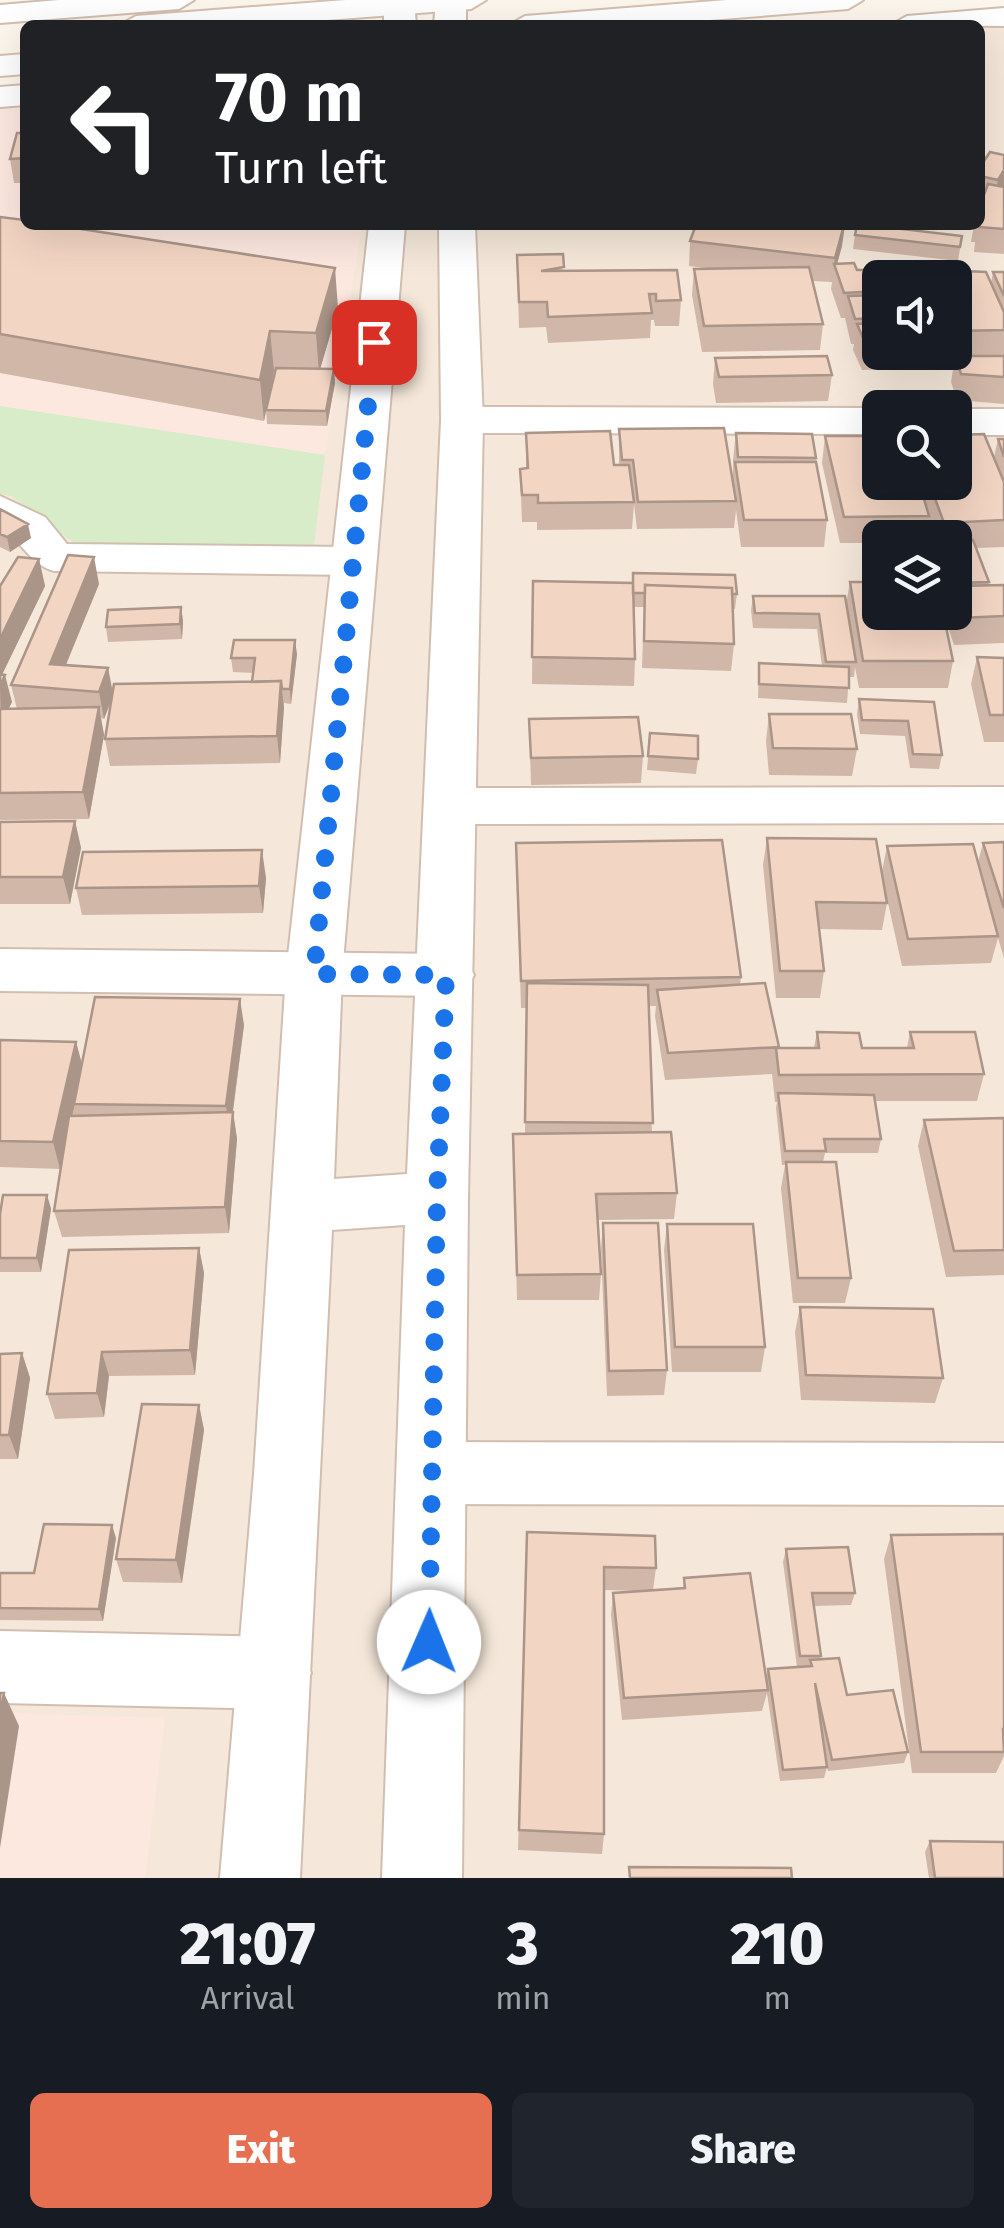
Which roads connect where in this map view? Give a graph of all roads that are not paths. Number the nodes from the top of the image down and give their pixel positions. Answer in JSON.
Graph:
{"nodes":[{"id":1,"x":179,"y":0,"type":"edge"},
{"id":2,"x":848,"y":0,"type":"edge"},
{"id":3,"x":456,"y":7,"type":"edge"},
{"id":4,"x":399,"y":10,"type":"edge"},
{"id":5,"x":0,"y":14,"type":"edge"},
{"id":6,"x":1004,"y":17,"type":"edge"},
{"id":7,"x":224,"y":20,"type":"edge"},
{"id":8,"x":590,"y":20,"type":"edge"},
{"id":9,"x":968,"y":20,"type":"edge"},
{"id":10,"x":385,"y":230,"type":"edge"},
{"id":11,"x":457,"y":230,"type":"edge"},
{"id":12,"x":462,"y":420,"type":"junction"},
{"id":13,"x":862,"y":422,"type":"edge"},
{"id":14,"x":972,"y":422,"type":"edge"},
{"id":15,"x":1004,"y":422,"type":"edge"},
{"id":16,"x":0,"y":509,"type":"edge"},
{"id":17,"x":352,"y":561,"type":"junction"},
{"id":18,"x":1004,"y":805,"type":"edge"},
{"id":19,"x":450,"y":806,"type":"junction"},
{"id":20,"x":0,"y":970,"type":"edge"},
{"id":21,"x":314,"y":974,"type":"junction"},
{"id":22,"x":446,"y":975,"type":"junction"},
{"id":23,"x":437,"y":1198,"type":"junction"},
{"id":24,"x":302,"y":1206,"type":"junction"},
{"id":25,"x":433,"y":1473,"type":"junction"},
{"id":26,"x":1004,"y":1474,"type":"edge"},
{"id":27,"x":0,"y":1667,"type":"edge"},
{"id":28,"x":274,"y":1673,"type":"junction"},
{"id":29,"x":260,"y":1878,"type":"edge"},
{"id":30,"x":422,"y":1878,"type":"edge"}],
"edges":[{"from":1,"to":5,"type":"street"},
{"from":2,"to":8,"type":"street"},
{"from":3,"to":4,"type":"street"},
{"from":4,"to":7,"type":"street"},
{"from":6,"to":9,"type":"street"},
{"from":10,"to":17,"type":"street"},
{"from":11,"to":12,"type":"street"},
{"from":12,"to":13,"type":"street"},
{"from":12,"to":19,"type":"street"},
{"from":14,"to":15,"type":"street"},
{"from":16,"to":17,"type":"street"},
{"from":17,"to":21,"type":"street"},
{"from":18,"to":19,"type":"street"},
{"from":19,"to":22,"type":"street"},
{"from":20,"to":21,"type":"street"},
{"from":21,"to":22,"type":"street"},
{"from":21,"to":24,"type":"street"},
{"from":22,"to":23,"type":"street"},
{"from":23,"to":24,"type":"street"},
{"from":23,"to":25,"type":"street"},
{"from":24,"to":28,"type":"street"},
{"from":25,"to":26,"type":"street"},
{"from":25,"to":30,"type":"street"},
{"from":27,"to":28,"type":"street"},
{"from":28,"to":29,"type":"street"}]}
